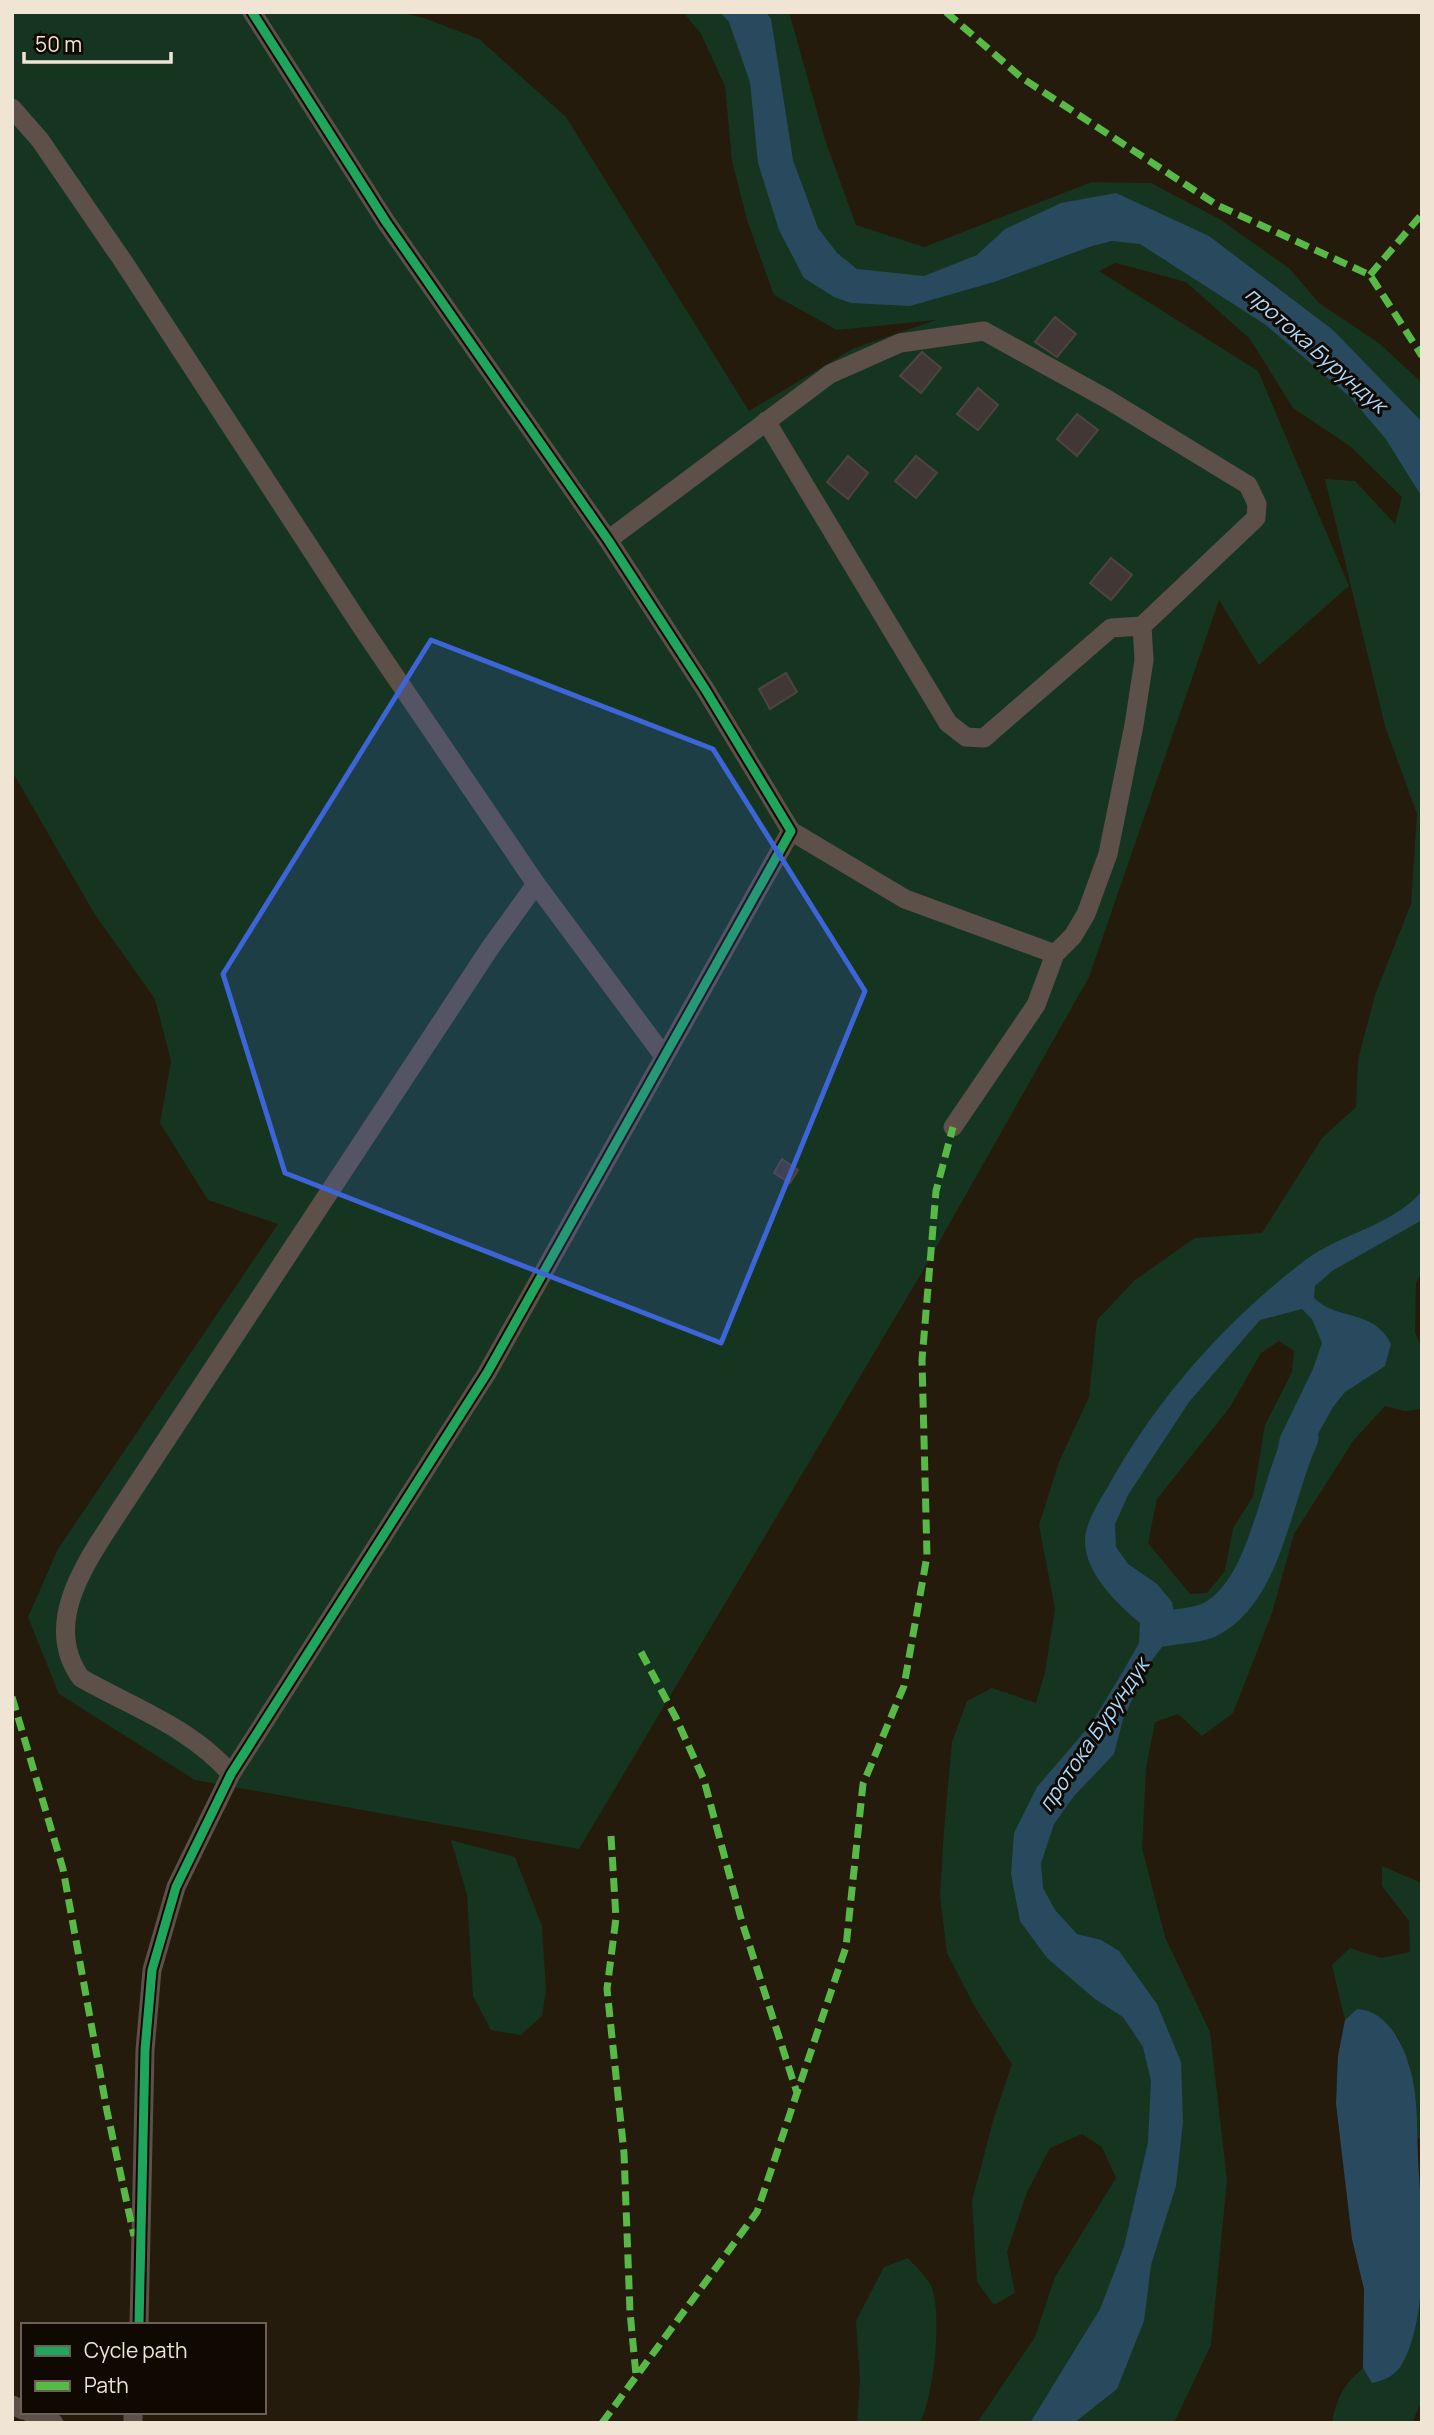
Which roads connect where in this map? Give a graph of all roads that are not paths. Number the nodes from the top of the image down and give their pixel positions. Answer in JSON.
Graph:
{"nodes":[{"id":1,"x":252,"y":12,"type":"edge"},
{"id":2,"x":12,"y":108,"type":"edge"},
{"id":3,"x":766,"y":421,"type":"junction"},
{"id":4,"x":608,"y":540,"type":"junction"},
{"id":5,"x":1142,"y":625,"type":"junction"},
{"id":6,"x":791,"y":831,"type":"junction"},
{"id":7,"x":536,"y":884,"type":"junction"},
{"id":8,"x":1055,"y":954,"type":"junction"},
{"id":9,"x":663,"y":1055,"type":"junction"},
{"id":10,"x":953,"y":1127,"type":"dead end"},
{"id":11,"x":231,"y":1774,"type":"junction"},
{"id":12,"x":139,"y":2323,"type":"edge"},
{"id":13,"x":34,"y":2414,"type":"edge"},
{"id":14,"x":54,"y":2423,"type":"edge"}],
"edges":[{"from":1,"to":4,"type":"street"},
{"from":2,"to":7,"type":"street"},
{"from":3,"to":4,"type":"street"},
{"from":3,"to":5,"type":"street"},
{"from":3,"to":5,"type":"street"},
{"from":4,"to":6,"type":"street"},
{"from":5,"to":8,"type":"street"},
{"from":6,"to":8,"type":"street"},
{"from":6,"to":9,"type":"street"},
{"from":7,"to":9,"type":"street"},
{"from":7,"to":11,"type":"street"},
{"from":8,"to":10,"type":"street"},
{"from":9,"to":11,"type":"street"},
{"from":11,"to":12,"type":"street"},
{"from":13,"to":14,"type":"street"}]}
